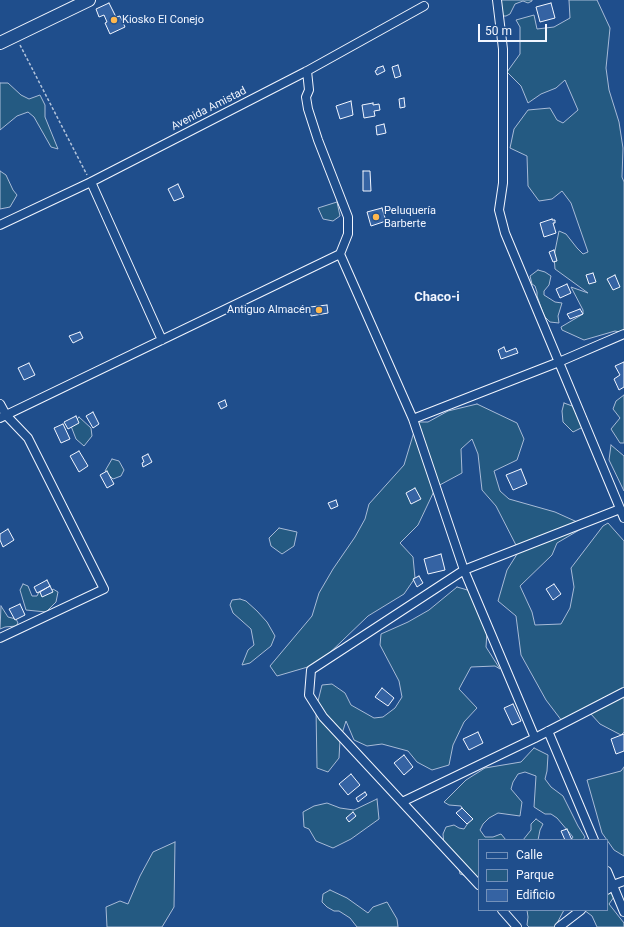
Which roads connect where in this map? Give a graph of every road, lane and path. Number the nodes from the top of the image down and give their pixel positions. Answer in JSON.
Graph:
{"nodes":[{"id":1,"x":90,"y":0,"type":"edge"},
{"id":2,"x":498,"y":0,"type":"edge"},
{"id":3,"x":424,"y":6,"type":"dead end"},
{"id":4,"x":15,"y":36,"type":"junction"},
{"id":5,"x":0,"y":43,"type":"edge"},
{"id":6,"x":307,"y":71,"type":"junction"},
{"id":7,"x":91,"y":182,"type":"junction"},
{"id":8,"x":0,"y":225,"type":"edge"},
{"id":9,"x":340,"y":254,"type":"junction"},
{"id":10,"x":624,"y":334,"type":"edge"},
{"id":11,"x":162,"y":340,"type":"junction"},
{"id":12,"x":559,"y":362,"type":"junction"},
{"id":13,"x":0,"y":404,"type":"edge"},
{"id":14,"x":3,"y":416,"type":"edge"},
{"id":15,"x":413,"y":420,"type":"junction"},
{"id":16,"x":620,"y":509,"type":"junction"},
{"id":17,"x":624,"y":518,"type":"edge"},
{"id":18,"x":464,"y":570,"type":"junction"},
{"id":19,"x":0,"y":638,"type":"edge"},
{"id":20,"x":624,"y":692,"type":"edge"},
{"id":21,"x":548,"y":731,"type":"junction"},
{"id":22,"x":534,"y":738,"type":"junction"},
{"id":23,"x":402,"y":802,"type":"junction"},
{"id":24,"x":594,"y":839,"type":"edge"},
{"id":25,"x":608,"y":877,"type":"edge"},
{"id":26,"x":624,"y":881,"type":"edge"},
{"id":27,"x":478,"y":884,"type":"edge"},
{"id":28,"x":610,"y":888,"type":"edge"},
{"id":29,"x":503,"y":911,"type":"edge"},
{"id":30,"x":580,"y":911,"type":"edge"},
{"id":31,"x":624,"y":912,"type":"edge"},
{"id":32,"x":517,"y":927,"type":"edge"},
{"id":33,"x":559,"y":927,"type":"edge"}],
"edges":[{"from":1,"to":4,"type":"street"},
{"from":2,"to":12,"type":"street"},
{"from":3,"to":6,"type":"street","name":"Avenida Amistad"},
{"from":4,"to":5,"type":"street"},
{"from":4,"to":7,"type":"path"},
{"from":6,"to":7,"type":"street","name":"Avenida Amistad"},
{"from":6,"to":9,"type":"street"},
{"from":7,"to":8,"type":"street","name":"Avenida Amistad"},
{"from":7,"to":11,"type":"street"},
{"from":9,"to":11,"type":"street"},
{"from":9,"to":15,"type":"street"},
{"from":10,"to":12,"type":"street"},
{"from":11,"to":14,"type":"street"},
{"from":12,"to":15,"type":"street"},
{"from":12,"to":16,"type":"street"},
{"from":13,"to":14,"type":"street"},
{"from":14,"to":19,"type":"street"},
{"from":15,"to":18,"type":"street"},
{"from":16,"to":17,"type":"street"},
{"from":16,"to":18,"type":"street"},
{"from":18,"to":22,"type":"street"},
{"from":18,"to":23,"type":"street"},
{"from":20,"to":21,"type":"street"},
{"from":21,"to":22,"type":"street"},
{"from":21,"to":24,"type":"street"},
{"from":22,"to":23,"type":"street"},
{"from":23,"to":27,"type":"street"},
{"from":25,"to":28,"type":"street"},
{"from":26,"to":28,"type":"street"},
{"from":28,"to":31,"type":"street"},
{"from":29,"to":32,"type":"street"},
{"from":30,"to":33,"type":"street"}]}
